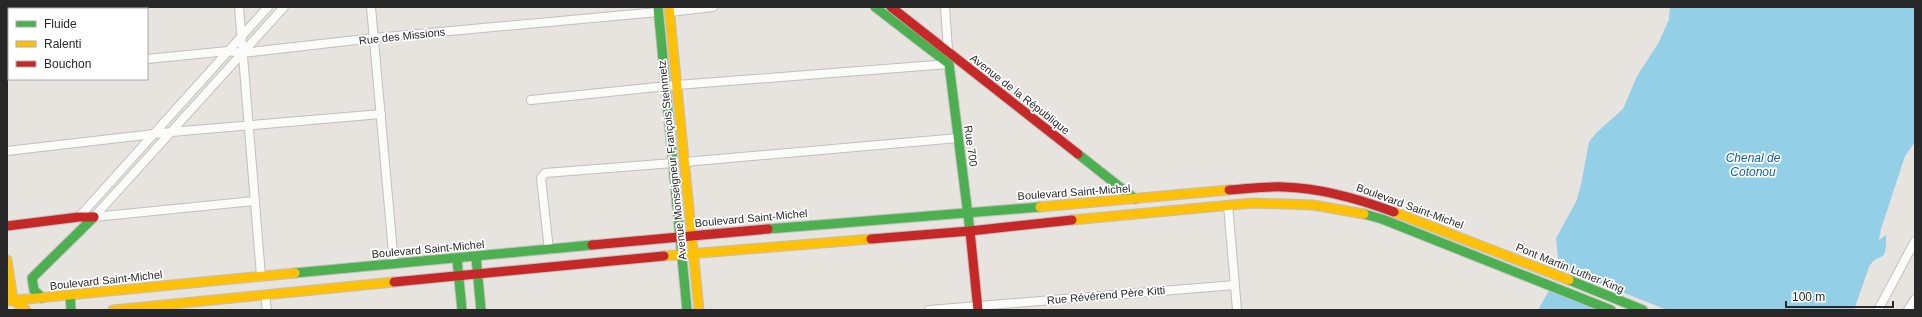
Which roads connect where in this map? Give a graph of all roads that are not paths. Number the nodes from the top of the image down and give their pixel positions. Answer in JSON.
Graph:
{"nodes":[{"id":1,"x":239,"y":7,"type":"edge"},
{"id":2,"x":268,"y":7,"type":"edge"},
{"id":3,"x":284,"y":7,"type":"edge"},
{"id":4,"x":371,"y":7,"type":"edge"},
{"id":5,"x":713,"y":7,"type":"edge"},
{"id":6,"x":875,"y":7,"type":"edge"},
{"id":7,"x":891,"y":7,"type":"edge"},
{"id":8,"x":945,"y":7,"type":"edge"},
{"id":9,"x":658,"y":9,"type":"edge"},
{"id":10,"x":669,"y":10,"type":"edge"},
{"id":11,"x":241,"y":37,"type":"junction"},
{"id":12,"x":374,"y":38,"type":"junction"},
{"id":13,"x":228,"y":51,"type":"junction"},
{"id":14,"x":948,"y":52,"type":"junction"},
{"id":15,"x":242,"y":54,"type":"junction"},
{"id":16,"x":148,"y":59,"type":"edge"},
{"id":17,"x":948,"y":64,"type":"junction"},
{"id":18,"x":677,"y":85,"type":"junction"},
{"id":19,"x":665,"y":86,"type":"junction"},
{"id":20,"x":530,"y":100,"type":"dead end"},
{"id":21,"x":381,"y":114,"type":"junction"},
{"id":22,"x":247,"y":126,"type":"junction"},
{"id":23,"x":171,"y":132,"type":"junction"},
{"id":24,"x":152,"y":134,"type":"junction"},
{"id":25,"x":958,"y":138,"type":"junction"},
{"id":26,"x":7,"y":151,"type":"edge"},
{"id":27,"x":684,"y":162,"type":"junction"},
{"id":28,"x":673,"y":163,"type":"junction"},
{"id":29,"x":1135,"y":199,"type":"junction"},
{"id":30,"x":254,"y":201,"type":"junction"},
{"id":31,"x":1228,"y":205,"type":"junction"},
{"id":32,"x":968,"y":212,"type":"junction"},
{"id":33,"x":79,"y":217,"type":"junction"},
{"id":34,"x":94,"y":217,"type":"junction"},
{"id":35,"x":7,"y":226,"type":"edge"},
{"id":36,"x":970,"y":231,"type":"junction"},
{"id":37,"x":691,"y":236,"type":"junction"},
{"id":38,"x":680,"y":237,"type":"junction"},
{"id":39,"x":70,"y":238,"type":"junction"},
{"id":40,"x":1915,"y":241,"type":"edge"},
{"id":41,"x":1488,"y":248,"type":"joint"},
{"id":42,"x":549,"y":250,"type":"junction"},
{"id":43,"x":693,"y":254,"type":"junction"},
{"id":44,"x":682,"y":255,"type":"junction"},
{"id":45,"x":476,"y":257,"type":"junction"},
{"id":46,"x":457,"y":259,"type":"junction"},
{"id":47,"x":7,"y":260,"type":"edge"},
{"id":48,"x":394,"y":264,"type":"junction"},
{"id":49,"x":478,"y":274,"type":"junction"},
{"id":50,"x":261,"y":276,"type":"junction"},
{"id":51,"x":459,"y":276,"type":"junction"},
{"id":52,"x":1235,"y":284,"type":"junction"},
{"id":53,"x":70,"y":295,"type":"junction"},
{"id":54,"x":265,"y":295,"type":"junction"},
{"id":55,"x":42,"y":298,"type":"junction"},
{"id":56,"x":1915,"y":298,"type":"edge"},
{"id":57,"x":10,"y":300,"type":"edge"},
{"id":58,"x":978,"y":308,"type":"edge"},
{"id":59,"x":26,"y":310,"type":"edge"},
{"id":60,"x":71,"y":310,"type":"edge"},
{"id":61,"x":113,"y":310,"type":"edge"},
{"id":62,"x":267,"y":310,"type":"edge"},
{"id":63,"x":462,"y":310,"type":"edge"},
{"id":64,"x":481,"y":310,"type":"edge"},
{"id":65,"x":687,"y":310,"type":"edge"},
{"id":66,"x":698,"y":310,"type":"edge"},
{"id":67,"x":929,"y":310,"type":"edge"},
{"id":68,"x":1237,"y":310,"type":"edge"},
{"id":69,"x":1611,"y":310,"type":"edge"},
{"id":70,"x":1643,"y":310,"type":"edge"},
{"id":71,"x":1878,"y":310,"type":"edge"},
{"id":72,"x":1908,"y":310,"type":"edge"}],
"edges":[{"from":1,"to":11,"type":"street"},
{"from":2,"to":11,"type":"street"},
{"from":3,"to":15,"type":"street"},
{"from":4,"to":12,"type":"street"},
{"from":5,"to":10,"type":"street"},
{"from":6,"to":17,"type":"main road"},
{"from":7,"to":14,"type":"main road","name":"Avenue de la République"},
{"from":8,"to":14,"type":"street"},
{"from":9,"to":12,"type":"street","name":"Rue des Missions"},
{"from":9,"to":19,"type":"main road","name":"Avenue Monseigneur François Steinmetz"},
{"from":10,"to":18,"type":"main road","name":"Avenue Monseigneur François Steinmetz"},
{"from":11,"to":13,"type":"street"},
{"from":11,"to":15,"type":"street"},
{"from":12,"to":15,"type":"street","name":"Rue des Missions"},
{"from":12,"to":21,"type":"street"},
{"from":13,"to":15,"type":"street","name":"Rue des Missions"},
{"from":13,"to":16,"type":"street","name":"Rue des Missions"},
{"from":13,"to":24,"type":"street"},
{"from":14,"to":17,"type":"street"},
{"from":14,"to":29,"type":"main road","name":"Avenue de la République"},
{"from":15,"to":22,"type":"street"},
{"from":15,"to":23,"type":"street"},
{"from":17,"to":18,"type":"street"},
{"from":17,"to":25,"type":"main road","name":"Rue 700"},
{"from":18,"to":19,"type":"street"},
{"from":18,"to":27,"type":"main road","name":"Avenue Monseigneur François Steinmetz"},
{"from":19,"to":20,"type":"street"},
{"from":19,"to":28,"type":"main road","name":"Avenue Monseigneur François Steinmetz"},
{"from":21,"to":22,"type":"street"},
{"from":21,"to":48,"type":"street"},
{"from":22,"to":23,"type":"street"},
{"from":22,"to":30,"type":"street"},
{"from":23,"to":24,"type":"street"},
{"from":23,"to":34,"type":"street"},
{"from":24,"to":26,"type":"street"},
{"from":24,"to":33,"type":"street"},
{"from":25,"to":27,"type":"street"},
{"from":25,"to":32,"type":"main road","name":"Rue 700"},
{"from":27,"to":37,"type":"main road","name":"Avenue Monseigneur François Steinmetz"},
{"from":28,"to":38,"type":"main road","name":"Avenue Monseigneur François Steinmetz"},
{"from":28,"to":42,"type":"street"},
{"from":29,"to":32,"type":"main road","name":"Boulevard Saint-Michel"},
{"from":29,"to":41,"type":"main road","name":"Boulevard Saint-Michel"},
{"from":30,"to":34,"type":"street"},
{"from":30,"to":50,"type":"street"},
{"from":31,"to":36,"type":"main road","name":"Boulevard Saint-Michel"},
{"from":31,"to":52,"type":"street"},
{"from":31,"to":69,"type":"main road","name":"Boulevard Saint-Michel"},
{"from":32,"to":36,"type":"main road","name":"Rue 700"},
{"from":32,"to":37,"type":"main road","name":"Boulevard Saint-Michel"},
{"from":33,"to":34,"type":"main road"},
{"from":33,"to":35,"type":"main road"},
{"from":33,"to":39,"type":"main road"},
{"from":34,"to":39,"type":"main road"},
{"from":36,"to":43,"type":"main road","name":"Boulevard Saint-Michel"},
{"from":36,"to":58,"type":"main road","name":"Rue 700"},
{"from":37,"to":38,"type":"main road","name":"Boulevard Saint-Michel"},
{"from":37,"to":43,"type":"main road","name":"Avenue Monseigneur François Steinmetz"},
{"from":38,"to":42,"type":"main road","name":"Boulevard Saint-Michel"},
{"from":38,"to":44,"type":"main road","name":"Avenue Monseigneur François Steinmetz"},
{"from":39,"to":55,"type":"main road"},
{"from":40,"to":71,"type":"street"},
{"from":41,"to":70,"type":"main road","name":"Pont Martin Luther King"},
{"from":42,"to":45,"type":"main road","name":"Boulevard Saint-Michel"},
{"from":43,"to":44,"type":"main road","name":"Boulevard Saint-Michel"},
{"from":43,"to":66,"type":"main road","name":"Avenue Monseigneur François Steinmetz"},
{"from":44,"to":49,"type":"main road","name":"Boulevard Saint-Michel"},
{"from":44,"to":65,"type":"main road","name":"Avenue Monseigneur François Steinmetz"},
{"from":45,"to":46,"type":"main road","name":"Boulevard Saint-Michel"},
{"from":45,"to":49,"type":"main road"},
{"from":46,"to":48,"type":"main road","name":"Boulevard Saint-Michel"},
{"from":46,"to":51,"type":"main road"},
{"from":47,"to":57,"type":"main road"},
{"from":48,"to":50,"type":"main road","name":"Boulevard Saint-Michel"},
{"from":49,"to":51,"type":"main road","name":"Boulevard Saint-Michel"},
{"from":49,"to":64,"type":"main road"},
{"from":50,"to":53,"type":"main road","name":"Boulevard Saint-Michel"},
{"from":51,"to":54,"type":"main road","name":"Boulevard Saint-Michel"},
{"from":51,"to":63,"type":"main road"},
{"from":52,"to":58,"type":"street","name":"Rue Révérend Père Kitti"},
{"from":52,"to":68,"type":"street"},
{"from":53,"to":55,"type":"main road","name":"Boulevard Saint-Michel"},
{"from":53,"to":60,"type":"main road"},
{"from":54,"to":61,"type":"main road","name":"Boulevard Saint-Michel"},
{"from":54,"to":62,"type":"street"},
{"from":55,"to":57,"type":"main road","name":"Boulevard Saint-Michel"},
{"from":56,"to":72,"type":"street"},
{"from":57,"to":59,"type":"main road"},
{"from":58,"to":67,"type":"street","name":"Rue Révérend Père Kitti"}]}
